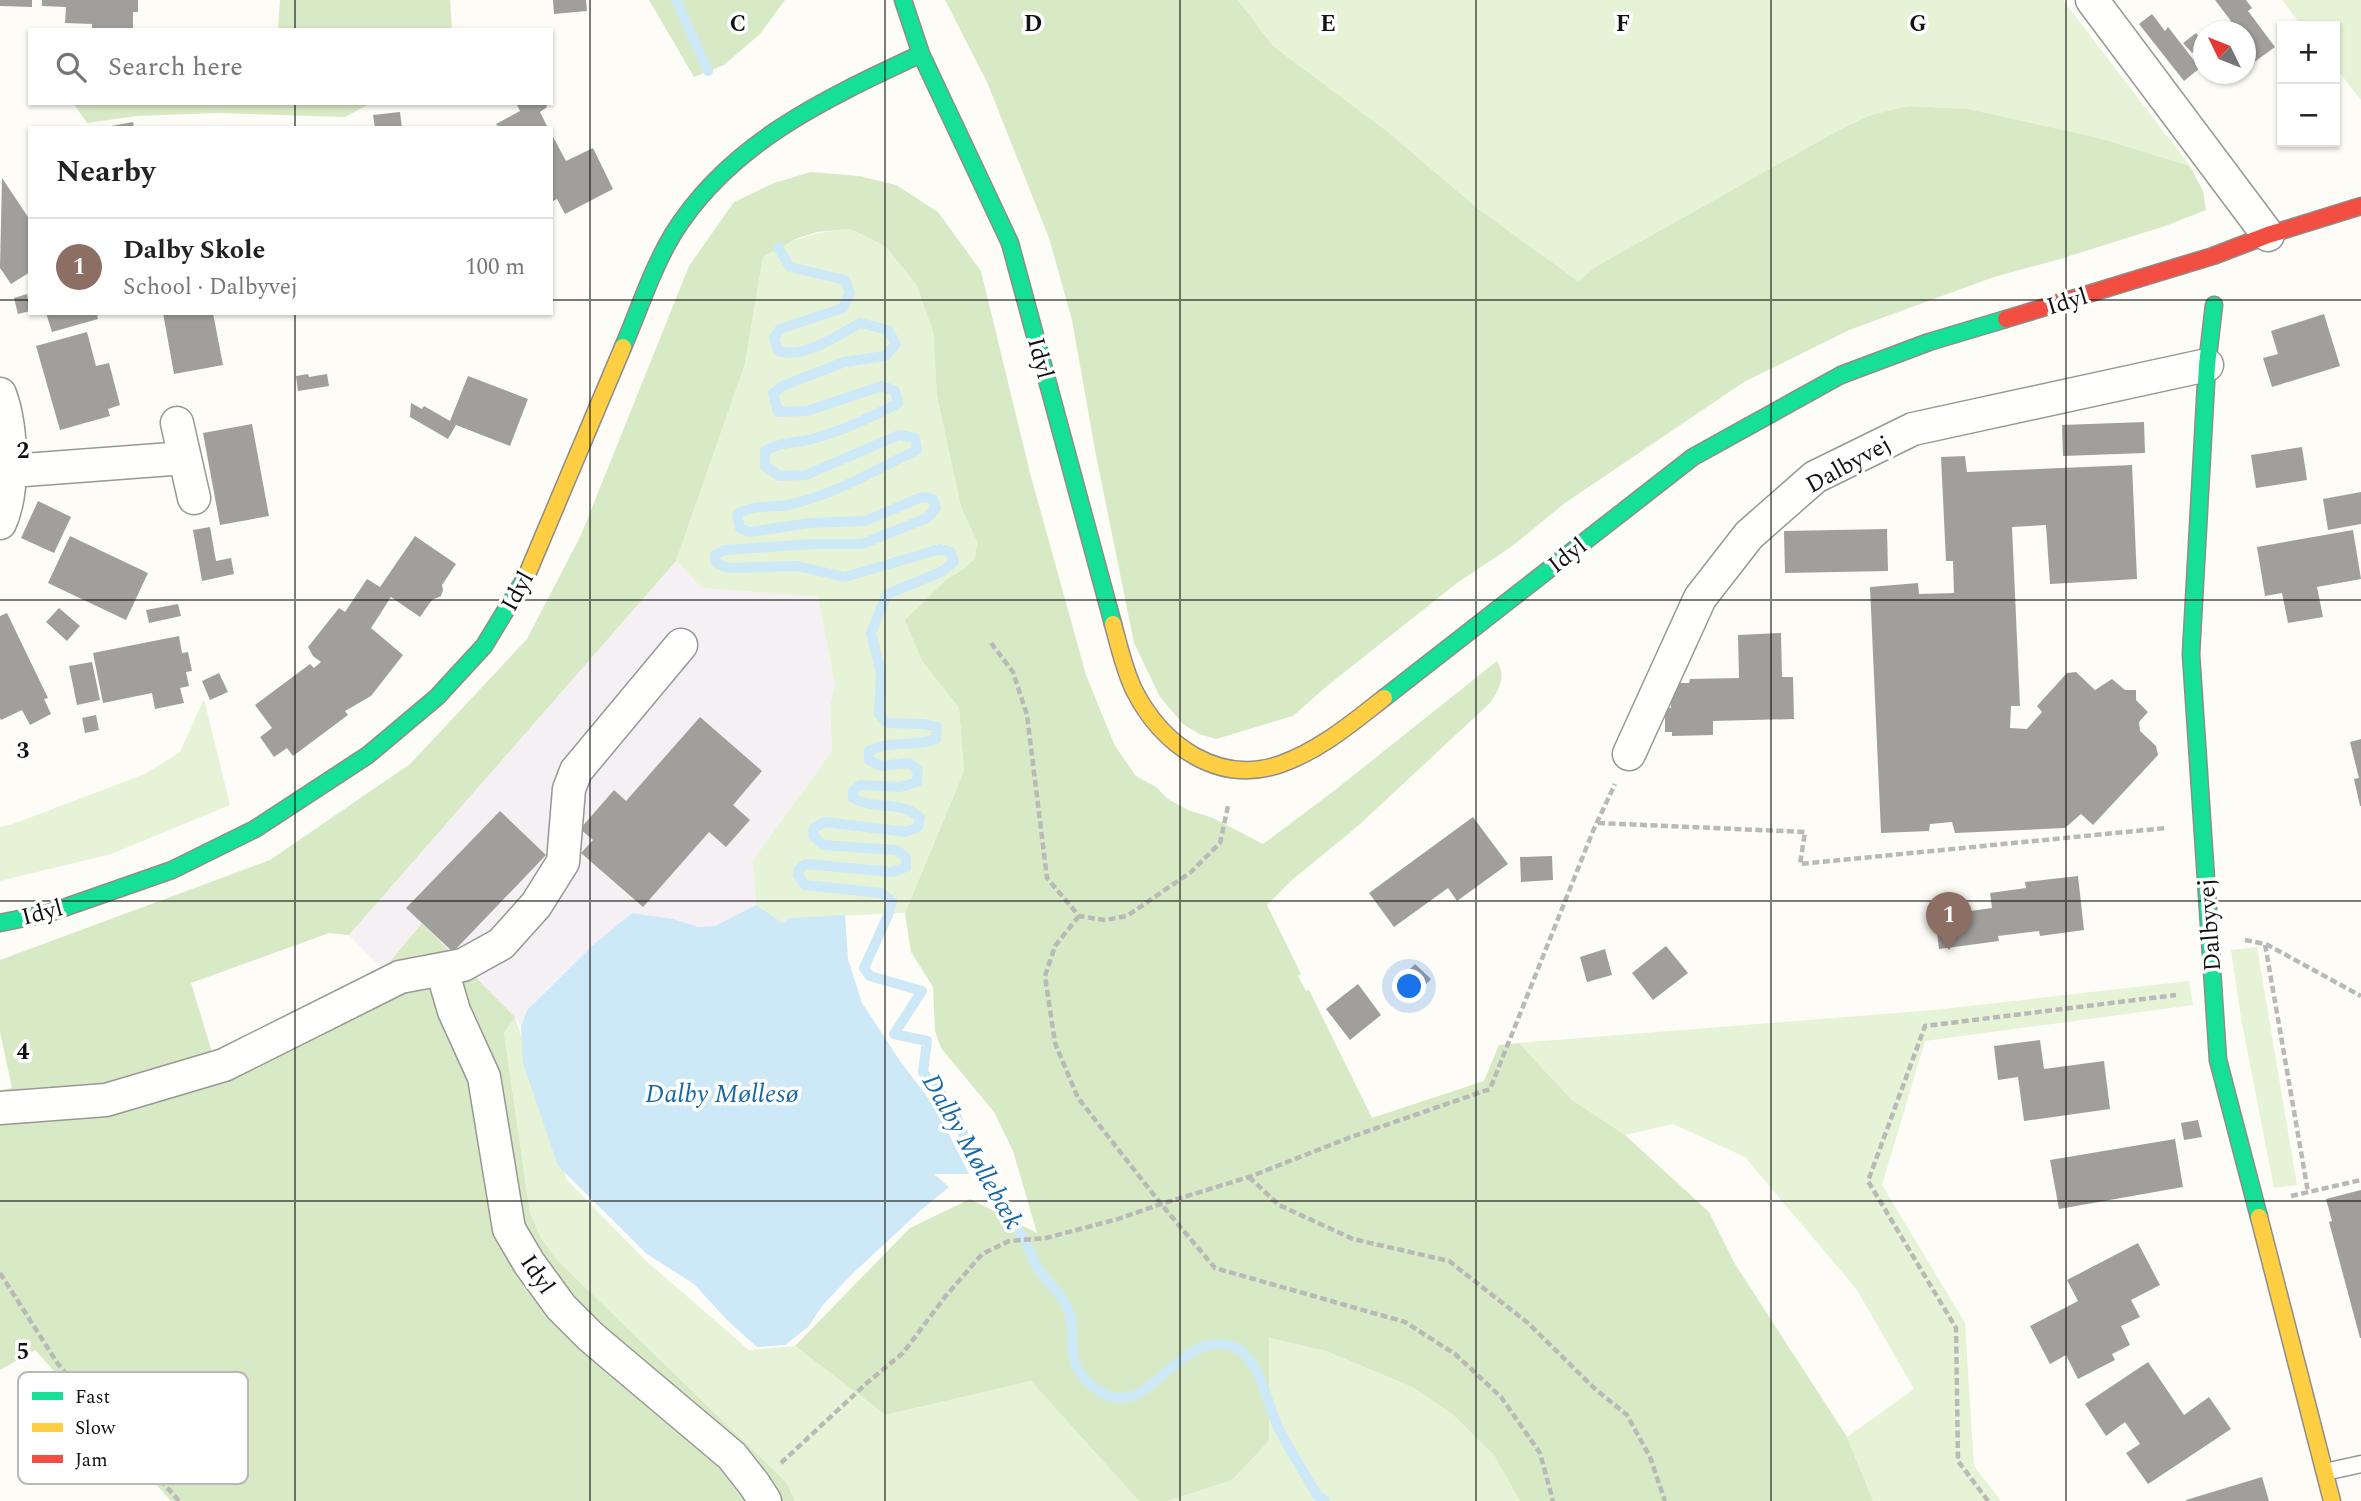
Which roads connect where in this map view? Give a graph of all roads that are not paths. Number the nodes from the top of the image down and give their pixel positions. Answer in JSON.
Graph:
{"nodes":[{"id":1,"x":903,"y":0,"type":"edge"},
{"id":2,"x":2092,"y":0,"type":"edge"},
{"id":3,"x":921,"y":54,"type":"junction"},
{"id":4,"x":2361,"y":206,"type":"edge"},
{"id":5,"x":2268,"y":234,"type":"junction"},
{"id":6,"x":2214,"y":304,"type":"dead end"},
{"id":7,"x":2207,"y":365,"type":"junction"},
{"id":8,"x":0,"y":394,"type":"edge"},
{"id":9,"x":177,"y":423,"type":"dead end"},
{"id":10,"x":185,"y":458,"type":"junction"},
{"id":11,"x":12,"y":471,"type":"junction"},
{"id":12,"x":194,"y":498,"type":"dead end"},
{"id":13,"x":0,"y":523,"type":"edge"},
{"id":14,"x":681,"y":645,"type":"dead end"},
{"id":15,"x":1629,"y":754,"type":"road end"},
{"id":16,"x":0,"y":923,"type":"edge"},
{"id":17,"x":442,"y":970,"type":"junction"},
{"id":18,"x":0,"y":1108,"type":"edge"},
{"id":19,"x":2361,"y":1464,"type":"edge"},
{"id":20,"x":2325,"y":1472,"type":"junction"},
{"id":21,"x":760,"y":1492,"type":"edge"},
{"id":22,"x":2332,"y":1501,"type":"edge"}],
"edges":[{"from":1,"to":3,"type":"street"},
{"from":2,"to":5,"type":"street"},
{"from":3,"to":5,"type":"street","name":"Idyl"},
{"from":3,"to":16,"type":"street","name":"Idyl"},
{"from":4,"to":5,"type":"street","name":"Idyl"},
{"from":6,"to":7,"type":"street","name":"Dalbyvej"},
{"from":7,"to":15,"type":"street","name":"Dalbyvej"},
{"from":7,"to":20,"type":"street","name":"Dalbyvej"},
{"from":8,"to":11,"type":"street"},
{"from":9,"to":10,"type":"street"},
{"from":10,"to":11,"type":"street"},
{"from":10,"to":12,"type":"street"},
{"from":11,"to":13,"type":"street"},
{"from":14,"to":17,"type":"street"},
{"from":17,"to":18,"type":"street"},
{"from":17,"to":21,"type":"street","name":"Idyl"},
{"from":19,"to":20,"type":"lane"},
{"from":20,"to":22,"type":"street","name":"Dalbyvej"}]}
